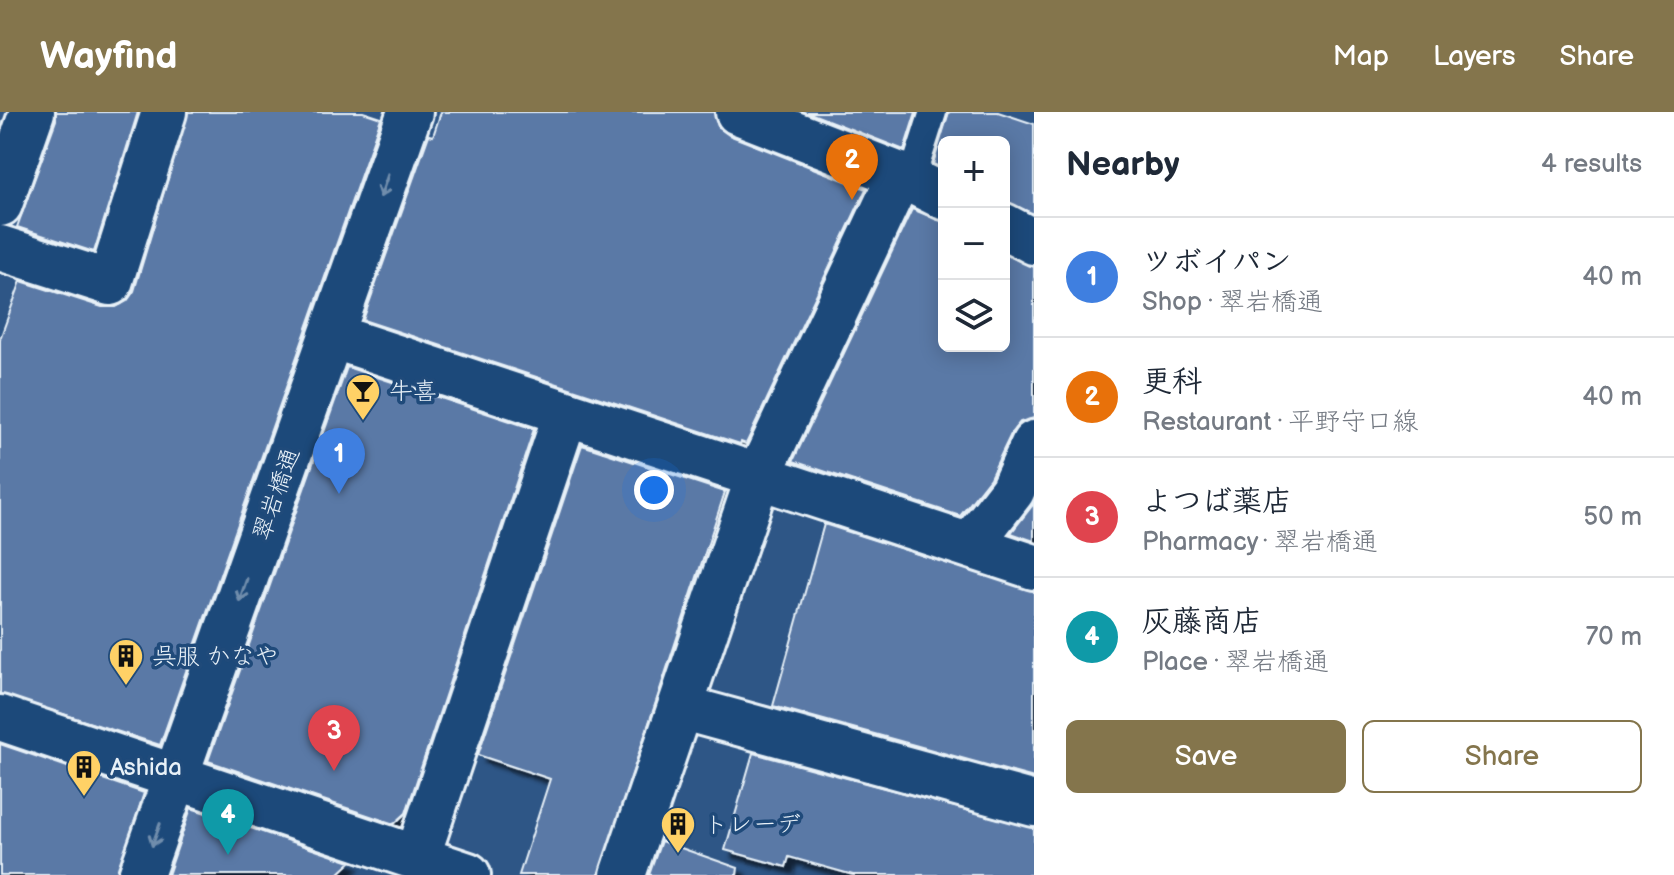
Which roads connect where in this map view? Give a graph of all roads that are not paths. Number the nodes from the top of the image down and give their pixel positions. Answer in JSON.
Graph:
{"nodes":[{"id":1,"x":32,"y":112,"type":"edge"},
{"id":2,"x":164,"y":112,"type":"edge"},
{"id":3,"x":410,"y":112,"type":"edge"},
{"id":4,"x":738,"y":112,"type":"edge"},
{"id":5,"x":933,"y":112,"type":"edge"},
{"id":6,"x":918,"y":184,"type":"edge"},
{"id":7,"x":0,"y":204,"type":"edge"},
{"id":8,"x":1010,"y":229,"type":"edge"},
{"id":9,"x":1034,"y":242,"type":"edge"},
{"id":10,"x":0,"y":248,"type":"edge"},
{"id":11,"x":332,"y":336,"type":"junction"},
{"id":12,"x":566,"y":413,"type":"junction"},
{"id":13,"x":1034,"y":443,"type":"edge"},
{"id":14,"x":758,"y":477,"type":"junction"},
{"id":15,"x":970,"y":545,"type":"junction"},
{"id":16,"x":1034,"y":567,"type":"edge"},
{"id":17,"x":680,"y":707,"type":"junction"},
{"id":18,"x":0,"y":718,"type":"edge"},
{"id":19,"x":177,"y":776,"type":"junction"},
{"id":20,"x":1034,"y":804,"type":"edge"},
{"id":21,"x":417,"y":858,"type":"junction"},
{"id":22,"x":141,"y":875,"type":"edge"},
{"id":23,"x":468,"y":875,"type":"edge"},
{"id":24,"x":623,"y":875,"type":"edge"}],
"edges":[{"from":1,"to":7,"type":"street"},
{"from":2,"to":10,"type":"street"},
{"from":3,"to":11,"type":"street","name":"翠岩橋通","one_way":true},
{"from":4,"to":6,"type":"street"},
{"from":5,"to":6,"type":"lane"},
{"from":6,"to":14,"type":"street"},
{"from":8,"to":9,"type":"street"},
{"from":11,"to":12,"type":"street"},
{"from":11,"to":19,"type":"street","name":"翠岩橋通","one_way":true},
{"from":12,"to":14,"type":"street"},
{"from":12,"to":21,"type":"street"},
{"from":13,"to":15,"type":"street"},
{"from":14,"to":15,"type":"street"},
{"from":14,"to":17,"type":"street"},
{"from":15,"to":16,"type":"street"},
{"from":17,"to":20,"type":"street"},
{"from":17,"to":24,"type":"street"},
{"from":18,"to":19,"type":"street"},
{"from":19,"to":21,"type":"street"},
{"from":19,"to":22,"type":"street","name":"翠岩橋通","one_way":true},
{"from":21,"to":23,"type":"street"}]}
